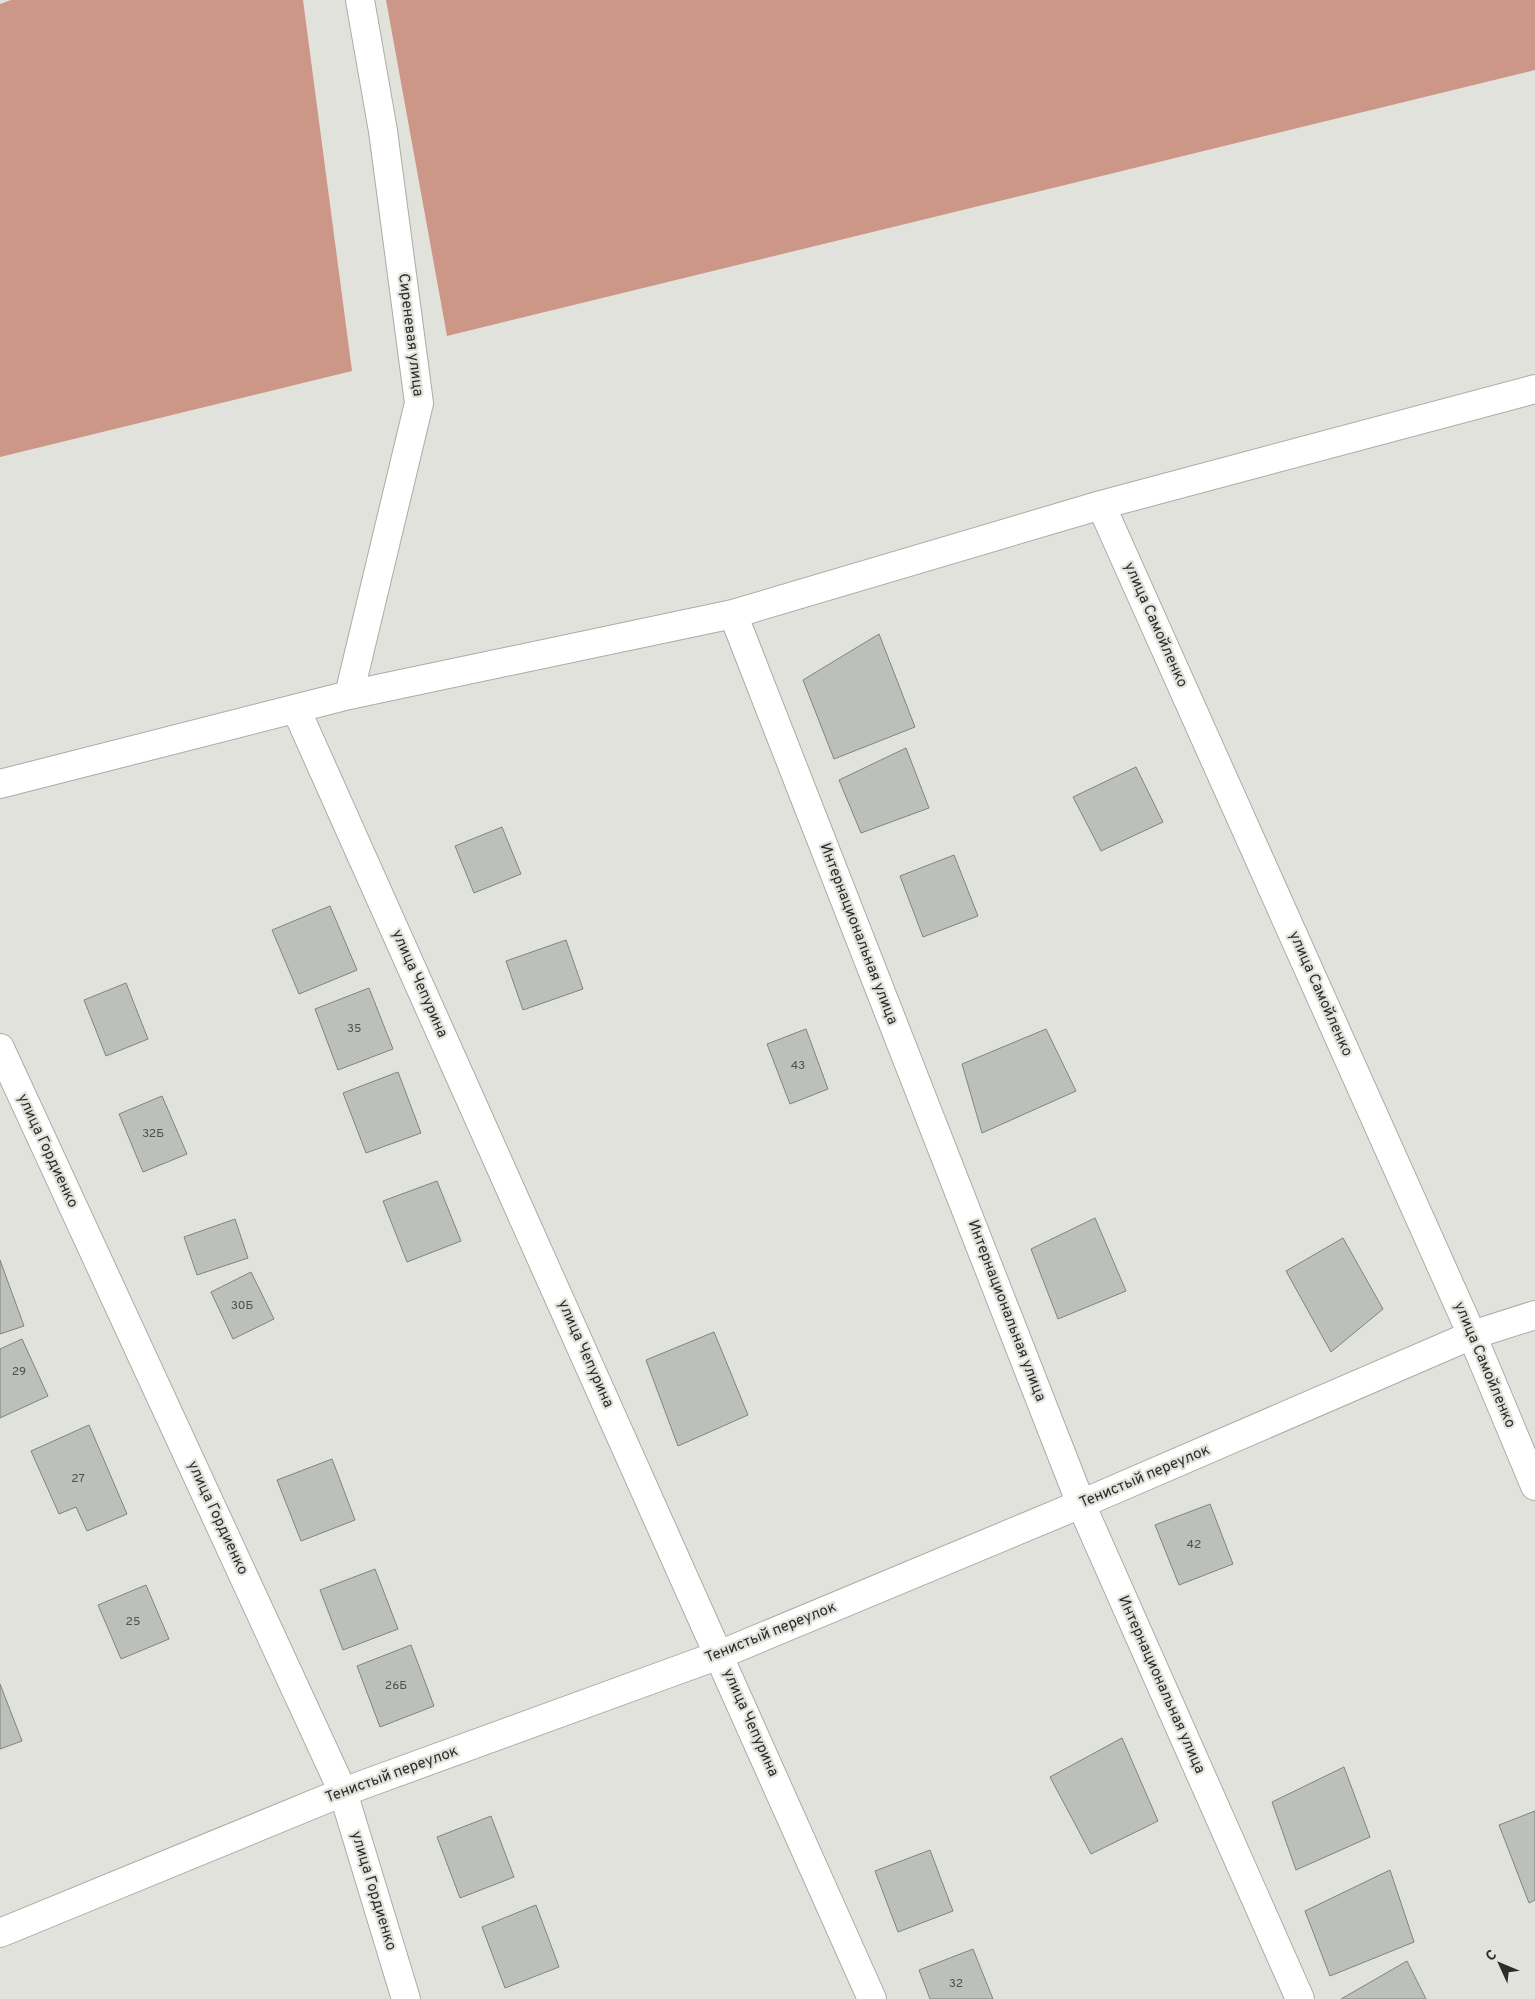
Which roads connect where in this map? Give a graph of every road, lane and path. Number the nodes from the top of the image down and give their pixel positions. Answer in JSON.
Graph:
{"nodes":[{"id":1,"x":360,"y":0,"type":"edge"},
{"id":2,"x":1535,"y":389,"type":"edge"},
{"id":3,"x":1101,"y":504,"type":"junction"},
{"id":4,"x":734,"y":614,"type":"junction"},
{"id":5,"x":349,"y":695,"type":"junction"},
{"id":6,"x":296,"y":709,"type":"junction"},
{"id":7,"x":0,"y":784,"type":"edge"},
{"id":8,"x":0,"y":1048,"type":"edge"},
{"id":9,"x":1535,"y":1314,"type":"edge"},
{"id":10,"x":1472,"y":1335,"type":"junction"},
{"id":11,"x":1535,"y":1486,"type":"edge"},
{"id":12,"x":1081,"y":1504,"type":"junction"},
{"id":13,"x":719,"y":1654,"type":"junction"},
{"id":14,"x":343,"y":1792,"type":"junction"},
{"id":15,"x":0,"y":1933,"type":"edge"},
{"id":16,"x":406,"y":1999,"type":"edge"},
{"id":17,"x":872,"y":1999,"type":"edge"},
{"id":18,"x":1300,"y":1999,"type":"edge"}],
"edges":[{"from":1,"to":5,"type":"street","name":"Сиреневая улица"},
{"from":2,"to":3,"type":"street"},
{"from":3,"to":4,"type":"street"},
{"from":3,"to":10,"type":"street","name":"улица Самойленко"},
{"from":4,"to":5,"type":"street"},
{"from":4,"to":12,"type":"street","name":"Интернациональная улица"},
{"from":5,"to":6,"type":"street"},
{"from":6,"to":7,"type":"street"},
{"from":6,"to":13,"type":"street","name":"улица Чепурина"},
{"from":8,"to":14,"type":"street","name":"улица Гордиенко"},
{"from":9,"to":10,"type":"street","name":"Тенистый переулок"},
{"from":10,"to":11,"type":"street","name":"улица Самойленко"},
{"from":10,"to":12,"type":"street","name":"Тенистый переулок"},
{"from":12,"to":13,"type":"street","name":"Тенистый переулок"},
{"from":12,"to":18,"type":"street","name":"Интернациональная улица"},
{"from":13,"to":14,"type":"street","name":"Тенистый переулок"},
{"from":13,"to":17,"type":"street","name":"улица Чепурина"},
{"from":14,"to":15,"type":"street","name":"Тенистый переулок"},
{"from":14,"to":16,"type":"street","name":"улица Гордиенко"}]}
